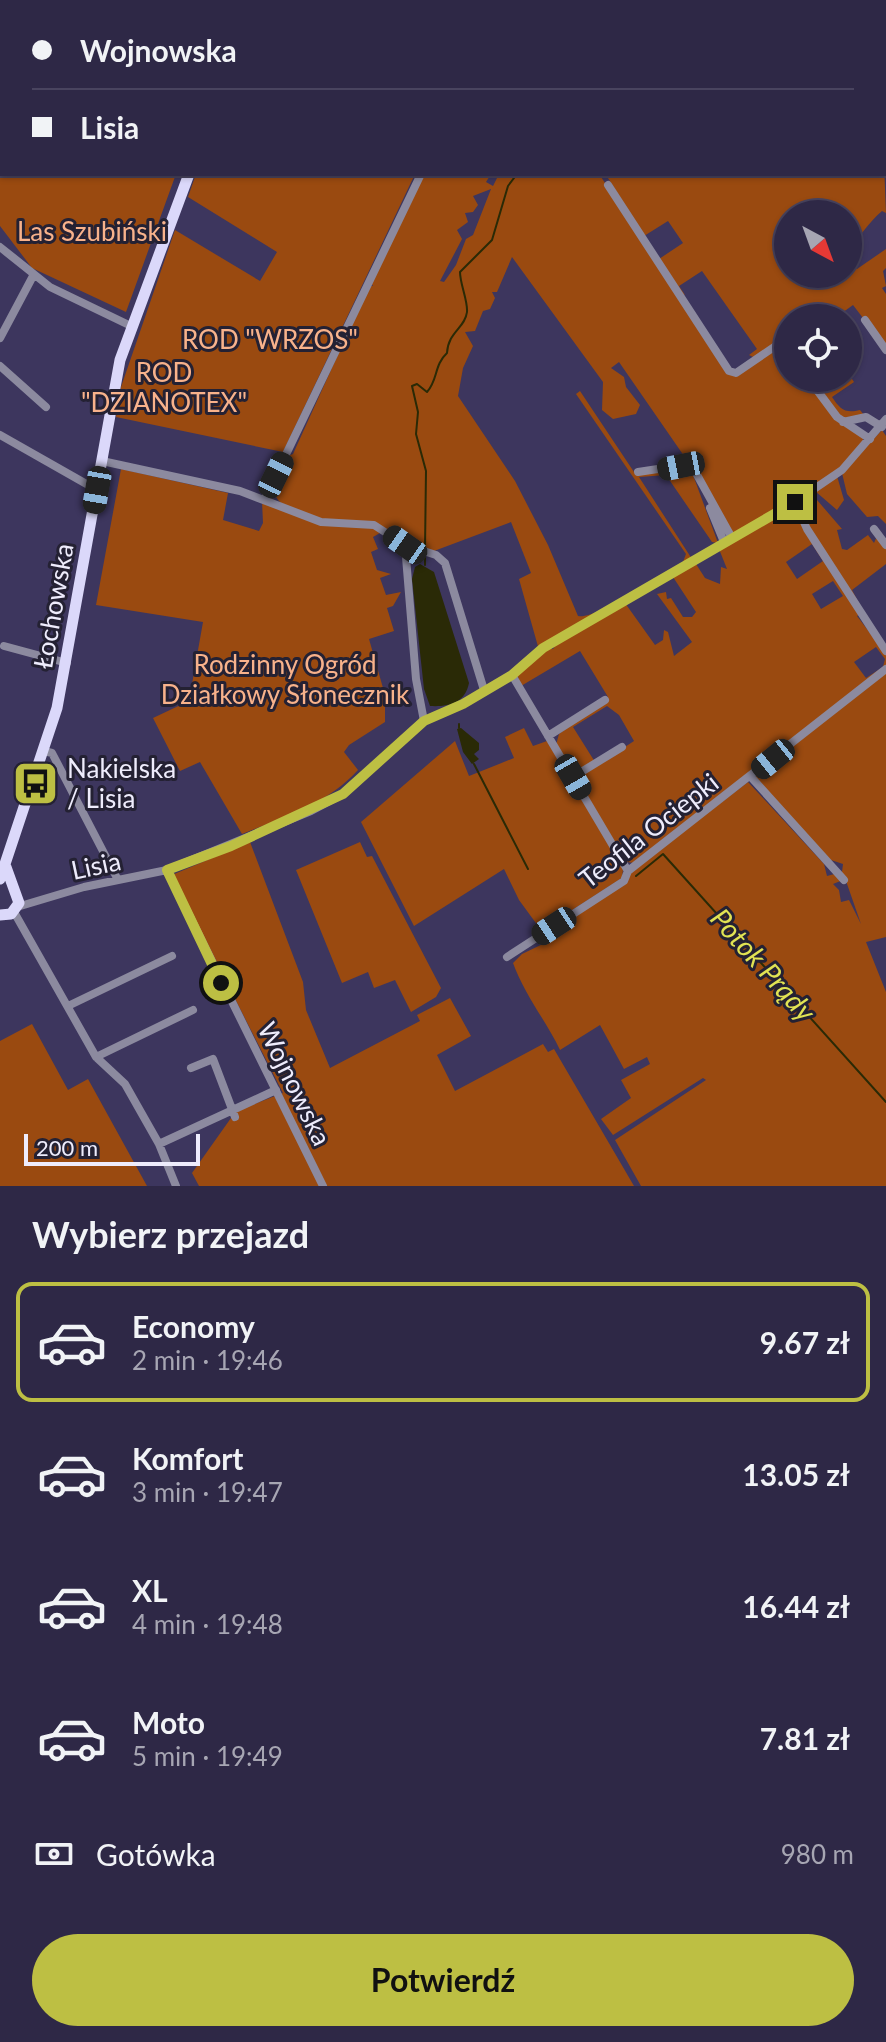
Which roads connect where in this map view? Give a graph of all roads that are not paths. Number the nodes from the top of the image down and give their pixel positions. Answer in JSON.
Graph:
{"nodes":[{"id":1,"x":188,"y":176,"type":"edge"},
{"id":2,"x":420,"y":176,"type":"edge"},
{"id":3,"x":608,"y":185,"type":"dead end"},
{"id":4,"x":0,"y":247,"type":"edge"},
{"id":5,"x":33,"y":276,"type":"junction"},
{"id":6,"x":865,"y":320,"type":"dead end"},
{"id":7,"x":131,"y":326,"type":"junction"},
{"id":8,"x":0,"y":338,"type":"edge"},
{"id":9,"x":774,"y":347,"type":"edge"},
{"id":10,"x":886,"y":350,"type":"edge"},
{"id":11,"x":0,"y":366,"type":"edge"},
{"id":12,"x":819,"y":392,"type":"edge"},
{"id":13,"x":46,"y":407,"type":"dead end"},
{"id":14,"x":843,"y":422,"type":"junction"},
{"id":15,"x":884,"y":423,"type":"edge"},
{"id":16,"x":0,"y":435,"type":"edge"},
{"id":17,"x":870,"y":439,"type":"junction"},
{"id":18,"x":102,"y":461,"type":"junction"},
{"id":19,"x":638,"y":472,"type":"dead end"},
{"id":20,"x":97,"y":490,"type":"junction"},
{"id":21,"x":265,"y":498,"type":"junction"},
{"id":22,"x":795,"y":502,"type":"junction"},
{"id":23,"x":874,"y":529,"type":"dead end"},
{"id":24,"x":728,"y":540,"type":"junction"},
{"id":25,"x":405,"y":545,"type":"junction"},
{"id":26,"x":886,"y":545,"type":"edge"},
{"id":27,"x":4,"y":646,"type":"dead end"},
{"id":28,"x":886,"y":651,"type":"edge"},
{"id":29,"x":67,"y":663,"type":"junction"},
{"id":30,"x":886,"y":669,"type":"edge"},
{"id":31,"x":512,"y":675,"type":"junction"},
{"id":32,"x":484,"y":690,"type":"junction"},
{"id":33,"x":605,"y":700,"type":"dead end"},
{"id":34,"x":424,"y":721,"type":"junction"},
{"id":35,"x":548,"y":736,"type":"junction"},
{"id":36,"x":622,"y":747,"type":"dead end"},
{"id":37,"x":44,"y":751,"type":"junction"},
{"id":38,"x":573,"y":777,"type":"junction"},
{"id":39,"x":751,"y":777,"type":"junction"},
{"id":40,"x":5,"y":859,"type":"junction"},
{"id":41,"x":167,"y":870,"type":"junction"},
{"id":42,"x":628,"y":871,"type":"junction"},
{"id":43,"x":0,"y":879,"type":"edge"},
{"id":44,"x":118,"y":880,"type":"junction"},
{"id":45,"x":844,"y":880,"type":"dead end"},
{"id":46,"x":9,"y":889,"type":"edge"},
{"id":47,"x":40,"y":899,"type":"junction"},
{"id":48,"x":7,"y":914,"type":"edge"},
{"id":49,"x":172,"y":956,"type":"dead end"},
{"id":50,"x":507,"y":957,"type":"dead end"},
{"id":51,"x":68,"y":1006,"type":"junction"},
{"id":52,"x":193,"y":1010,"type":"dead end"},
{"id":53,"x":96,"y":1057,"type":"junction"},
{"id":54,"x":191,"y":1068,"type":"dead end"},
{"id":55,"x":276,"y":1090,"type":"junction"},
{"id":56,"x":234,"y":1114,"type":"junction"},
{"id":57,"x":159,"y":1144,"type":"junction"},
{"id":58,"x":176,"y":1186,"type":"edge"},
{"id":59,"x":323,"y":1186,"type":"edge"}],
"edges":[{"from":1,"to":7,"type":"main road","name":"Łochowska"},
{"from":2,"to":21,"type":"street"},
{"from":3,"to":9,"type":"street"},
{"from":4,"to":5,"type":"street"},
{"from":5,"to":7,"type":"street"},
{"from":5,"to":8,"type":"street"},
{"from":6,"to":10,"type":"street"},
{"from":7,"to":18,"type":"main road","name":"Łochowska"},
{"from":11,"to":13,"type":"street"},
{"from":12,"to":14,"type":"street"},
{"from":14,"to":15,"type":"street"},
{"from":14,"to":17,"type":"street"},
{"from":15,"to":17,"type":"street","name":"Lisia"},
{"from":16,"to":20,"type":"street"},
{"from":17,"to":22,"type":"street","name":"Lisia"},
{"from":18,"to":20,"type":"main road","name":"Łochowska"},
{"from":18,"to":21,"type":"street"},
{"from":19,"to":24,"type":"street"},
{"from":20,"to":29,"type":"main road","name":"Łochowska"},
{"from":21,"to":25,"type":"street"},
{"from":22,"to":24,"type":"street","name":"Lisia"},
{"from":22,"to":28,"type":"street"},
{"from":23,"to":26,"type":"street"},
{"from":24,"to":31,"type":"street","name":"Lisia"},
{"from":25,"to":32,"type":"street"},
{"from":25,"to":34,"type":"street"},
{"from":27,"to":29,"type":"street"},
{"from":29,"to":37,"type":"main road","name":"Łochowska"},
{"from":30,"to":39,"type":"street","name":"Teofila Ociepki"},
{"from":31,"to":32,"type":"street","name":"Lisia"},
{"from":31,"to":35,"type":"street"},
{"from":32,"to":34,"type":"street","name":"Lisia"},
{"from":33,"to":35,"type":"street"},
{"from":34,"to":41,"type":"street","name":"Lisia"},
{"from":35,"to":38,"type":"street"},
{"from":36,"to":38,"type":"street"},
{"from":37,"to":40,"type":"main road","name":"Łochowska"},
{"from":37,"to":44,"type":"street"},
{"from":38,"to":42,"type":"street"},
{"from":39,"to":42,"type":"street","name":"Teofila Ociepki"},
{"from":39,"to":45,"type":"street"},
{"from":40,"to":43,"type":"main road","name":"Łochowska"},
{"from":40,"to":46,"type":"main road"},
{"from":41,"to":44,"type":"street","name":"Lisia"},
{"from":41,"to":55,"type":"street","name":"Wojnowska"},
{"from":42,"to":50,"type":"street","name":"Teofila Ociepki"},
{"from":44,"to":47,"type":"street","name":"Lisia"},
{"from":46,"to":47,"type":"street","name":"Lisia"},
{"from":46,"to":48,"type":"main road"},
{"from":47,"to":48,"type":"street","name":"Lisia"},
{"from":48,"to":51,"type":"street"},
{"from":49,"to":51,"type":"street"},
{"from":51,"to":53,"type":"street"},
{"from":52,"to":53,"type":"street"},
{"from":53,"to":57,"type":"street"},
{"from":54,"to":56,"type":"street"},
{"from":55,"to":56,"type":"street"},
{"from":55,"to":59,"type":"street","name":"Wojnowska"},
{"from":56,"to":57,"type":"street"},
{"from":57,"to":58,"type":"street"}]}
